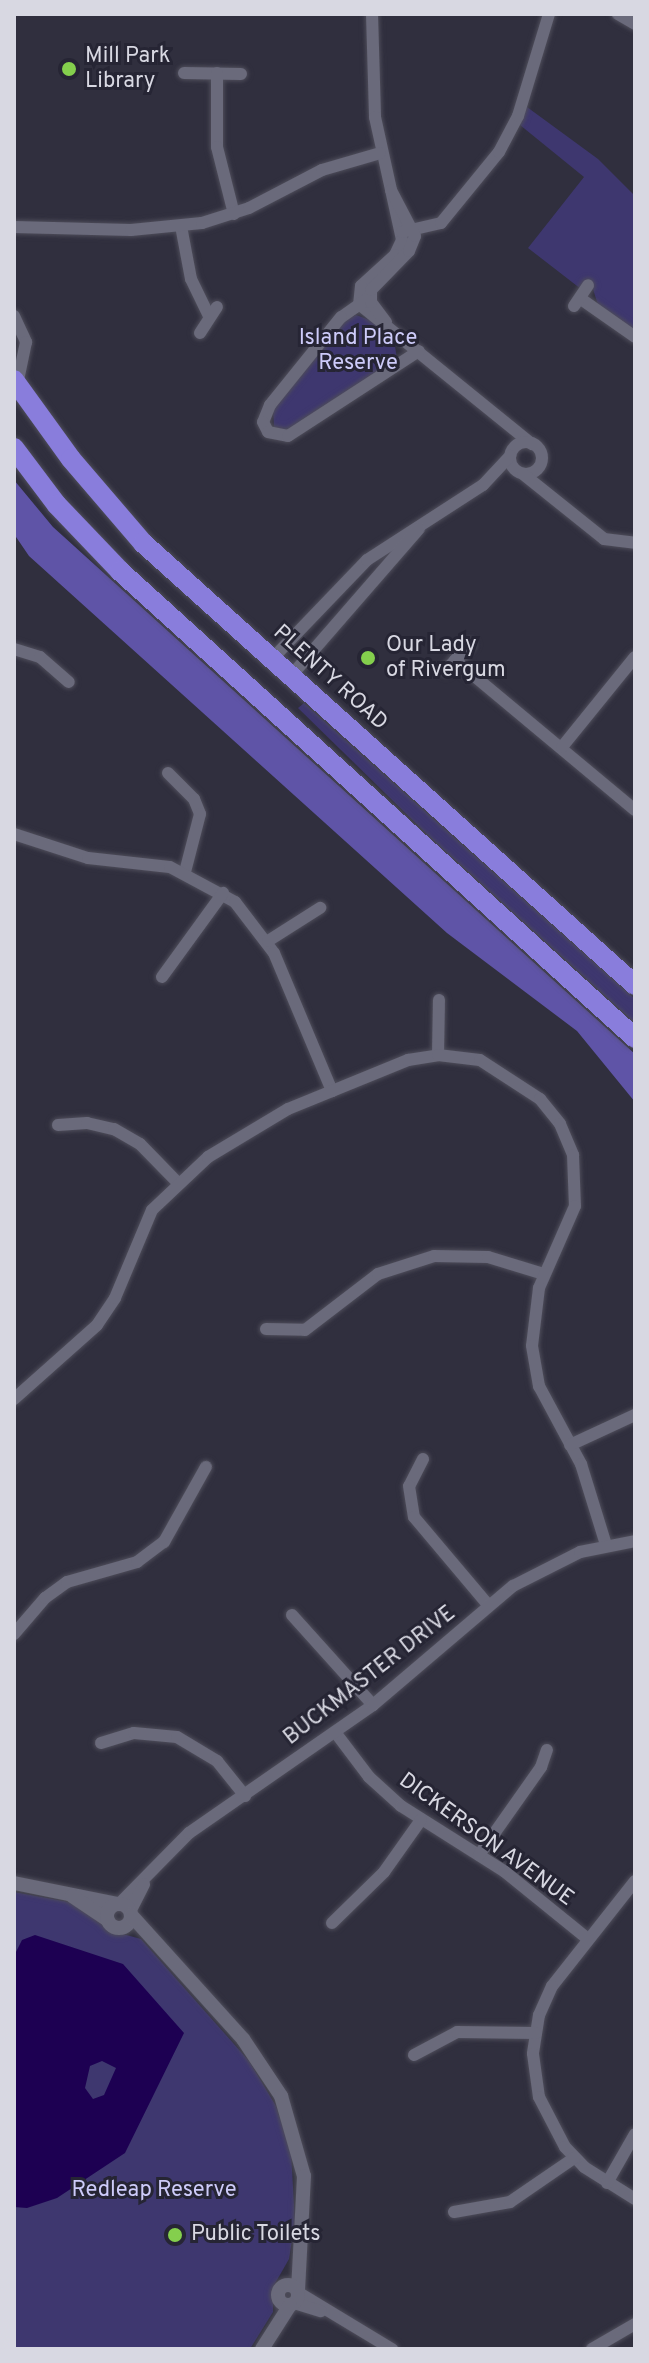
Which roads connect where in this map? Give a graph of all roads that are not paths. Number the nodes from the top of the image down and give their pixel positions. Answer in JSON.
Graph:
{"nodes":[{"id":1,"x":372,"y":14,"type":"edge"},
{"id":2,"x":619,"y":14,"type":"edge"},
{"id":3,"x":550,"y":18,"type":"edge"},
{"id":4,"x":635,"y":24,"type":"edge"},
{"id":5,"x":184,"y":73,"type":"dead end"},
{"id":6,"x":217,"y":73,"type":"junction"},
{"id":7,"x":241,"y":74,"type":"dead end"},
{"id":8,"x":380,"y":153,"type":"junction"},
{"id":9,"x":234,"y":214,"type":"junction"},
{"id":10,"x":181,"y":226,"type":"junction"},
{"id":11,"x":14,"y":227,"type":"edge"},
{"id":12,"x":408,"y":231,"type":"junction"},
{"id":13,"x":588,"y":285,"type":"dead end"},
{"id":14,"x":364,"y":300,"type":"junction"},
{"id":15,"x":14,"y":316,"type":"edge"},
{"id":16,"x":200,"y":333,"type":"dead end"},
{"id":17,"x":635,"y":337,"type":"edge"},
{"id":18,"x":419,"y":351,"type":"junction"},
{"id":19,"x":16,"y":382,"type":"edge"},
{"id":20,"x":500,"y":416,"type":"junction"},
{"id":21,"x":532,"y":444,"type":"junction"},
{"id":22,"x":14,"y":448,"type":"edge"},
{"id":23,"x":511,"y":453,"type":"junction"},
{"id":24,"x":541,"y":462,"type":"junction"},
{"id":25,"x":521,"y":473,"type":"junction"},
{"id":26,"x":483,"y":485,"type":"junction"},
{"id":27,"x":558,"y":500,"type":"junction"},
{"id":28,"x":421,"y":527,"type":"junction"},
{"id":29,"x":634,"y":545,"type":"edge"},
{"id":30,"x":470,"y":644,"type":"dead end"},
{"id":31,"x":14,"y":649,"type":"edge"},
{"id":32,"x":635,"y":657,"type":"edge"},
{"id":33,"x":272,"y":659,"type":"junction"},
{"id":34,"x":291,"y":676,"type":"junction"},
{"id":35,"x":69,"y":682,"type":"dead end"},
{"id":36,"x":248,"y":687,"type":"junction"},
{"id":37,"x":266,"y":703,"type":"junction"},
{"id":38,"x":562,"y":747,"type":"junction"},
{"id":39,"x":168,"y":773,"type":"dead end"},
{"id":40,"x":635,"y":810,"type":"edge"},
{"id":41,"x":14,"y":834,"type":"edge"},
{"id":42,"x":185,"y":872,"type":"junction"},
{"id":43,"x":223,"y":893,"type":"junction"},
{"id":44,"x":320,"y":908,"type":"dead end"},
{"id":45,"x":268,"y":941,"type":"junction"},
{"id":46,"x":162,"y":977,"type":"dead end"},
{"id":47,"x":635,"y":985,"type":"edge"},
{"id":48,"x":439,"y":1000,"type":"dead end"},
{"id":49,"x":635,"y":1038,"type":"edge"},
{"id":50,"x":438,"y":1055,"type":"junction"},
{"id":51,"x":332,"y":1091,"type":"junction"},
{"id":52,"x":58,"y":1125,"type":"dead end"},
{"id":53,"x":178,"y":1183,"type":"junction"},
{"id":54,"x":544,"y":1274,"type":"junction"},
{"id":55,"x":266,"y":1329,"type":"dead end"},
{"id":56,"x":14,"y":1399,"type":"edge"},
{"id":57,"x":635,"y":1415,"type":"edge"},
{"id":58,"x":570,"y":1445,"type":"junction"},
{"id":59,"x":423,"y":1459,"type":"dead end"},
{"id":60,"x":206,"y":1467,"type":"dead end"},
{"id":61,"x":635,"y":1541,"type":"edge"},
{"id":62,"x":606,"y":1545,"type":"junction"},
{"id":63,"x":489,"y":1606,"type":"junction"},
{"id":64,"x":292,"y":1615,"type":"dead end"},
{"id":65,"x":14,"y":1634,"type":"edge"},
{"id":66,"x":373,"y":1705,"type":"junction"},
{"id":67,"x":335,"y":1732,"type":"junction"},
{"id":68,"x":101,"y":1743,"type":"dead end"},
{"id":69,"x":547,"y":1750,"type":"dead end"},
{"id":70,"x":245,"y":1796,"type":"junction"},
{"id":71,"x":421,"y":1820,"type":"junction"},
{"id":72,"x":479,"y":1855,"type":"junction"},
{"id":73,"x":635,"y":1881,"type":"edge"},
{"id":74,"x":14,"y":1883,"type":"edge"},
{"id":75,"x":63,"y":1891,"type":"junction"},
{"id":76,"x":124,"y":1912,"type":"junction"},
{"id":77,"x":332,"y":1923,"type":"dead end"},
{"id":78,"x":588,"y":1939,"type":"junction"},
{"id":79,"x":536,"y":2033,"type":"junction"},
{"id":80,"x":414,"y":2055,"type":"dead end"},
{"id":81,"x":635,"y":2134,"type":"edge"},
{"id":82,"x":574,"y":2158,"type":"junction"},
{"id":83,"x":607,"y":2183,"type":"junction"},
{"id":84,"x":635,"y":2199,"type":"edge"},
{"id":85,"x":454,"y":2212,"type":"dead end"},
{"id":86,"x":290,"y":2296,"type":"junction"},
{"id":87,"x":635,"y":2324,"type":"edge"},
{"id":88,"x":262,"y":2349,"type":"edge"},
{"id":89,"x":392,"y":2349,"type":"edge"},
{"id":90,"x":592,"y":2349,"type":"edge"}],
"edges":[{"from":1,"to":8,"type":"street"},
{"from":2,"to":4,"type":"street"},
{"from":3,"to":12,"type":"street"},
{"from":5,"to":6,"type":"street"},
{"from":6,"to":7,"type":"street"},
{"from":6,"to":9,"type":"street"},
{"from":8,"to":9,"type":"street"},
{"from":8,"to":12,"type":"street"},
{"from":9,"to":10,"type":"street"},
{"from":10,"to":11,"type":"street"},
{"from":10,"to":16,"type":"street"},
{"from":12,"to":14,"type":"street"},
{"from":13,"to":17,"type":"street"},
{"from":14,"to":18,"type":"street"},
{"from":14,"to":18,"type":"street"},
{"from":15,"to":19,"type":"street","name":"PLENTY ROAD"},
{"from":18,"to":20,"type":"street"},
{"from":19,"to":33,"type":"highway","name":"PLENTY ROAD"},
{"from":20,"to":21,"type":"street"},
{"from":20,"to":23,"type":"street"},
{"from":21,"to":23,"type":"street"},
{"from":21,"to":24,"type":"street"},
{"from":22,"to":36,"type":"highway"},
{"from":23,"to":25,"type":"street"},
{"from":23,"to":26,"type":"street"},
{"from":24,"to":25,"type":"street"},
{"from":24,"to":27,"type":"street"},
{"from":25,"to":26,"type":"street"},
{"from":25,"to":27,"type":"street"},
{"from":26,"to":28,"type":"street"},
{"from":27,"to":29,"type":"street"},
{"from":28,"to":33,"type":"street"},
{"from":28,"to":34,"type":"street"},
{"from":30,"to":38,"type":"street"},
{"from":31,"to":35,"type":"street"},
{"from":32,"to":38,"type":"street"},
{"from":33,"to":34,"type":"highway","name":"PLENTY ROAD"},
{"from":33,"to":36,"type":"highway"},
{"from":34,"to":37,"type":"highway"},
{"from":34,"to":47,"type":"highway","name":"PLENTY ROAD"},
{"from":36,"to":37,"type":"highway"},
{"from":37,"to":49,"type":"highway"},
{"from":38,"to":40,"type":"street"},
{"from":39,"to":42,"type":"street"},
{"from":41,"to":42,"type":"street"},
{"from":42,"to":43,"type":"street"},
{"from":43,"to":45,"type":"street"},
{"from":43,"to":46,"type":"street"},
{"from":44,"to":45,"type":"street"},
{"from":45,"to":51,"type":"street"},
{"from":48,"to":50,"type":"street"},
{"from":50,"to":51,"type":"street"},
{"from":50,"to":54,"type":"street"},
{"from":51,"to":53,"type":"street"},
{"from":52,"to":53,"type":"street"},
{"from":53,"to":56,"type":"street"},
{"from":54,"to":55,"type":"street"},
{"from":54,"to":58,"type":"street"},
{"from":57,"to":58,"type":"street"},
{"from":58,"to":62,"type":"street"},
{"from":59,"to":63,"type":"street"},
{"from":60,"to":65,"type":"street"},
{"from":61,"to":62,"type":"street","name":"BUCKMASTER DRIVE"},
{"from":62,"to":63,"type":"street","name":"BUCKMASTER DRIVE"},
{"from":63,"to":66,"type":"street","name":"BUCKMASTER DRIVE"},
{"from":64,"to":66,"type":"street"},
{"from":66,"to":67,"type":"street","name":"BUCKMASTER DRIVE"},
{"from":67,"to":70,"type":"street","name":"BUCKMASTER DRIVE"},
{"from":67,"to":71,"type":"street","name":"DICKERSON AVENUE"},
{"from":68,"to":70,"type":"street"},
{"from":69,"to":72,"type":"street"},
{"from":70,"to":76,"type":"street","name":"BUCKMASTER DRIVE"},
{"from":71,"to":72,"type":"street","name":"DICKERSON AVENUE"},
{"from":71,"to":77,"type":"street"},
{"from":72,"to":78,"type":"street","name":"DICKERSON AVENUE"},
{"from":73,"to":78,"type":"street"},
{"from":74,"to":75,"type":"street"},
{"from":75,"to":76,"type":"street"},
{"from":75,"to":76,"type":"street"},
{"from":76,"to":86,"type":"street"},
{"from":78,"to":79,"type":"street"},
{"from":79,"to":80,"type":"street"},
{"from":79,"to":82,"type":"street"},
{"from":81,"to":83,"type":"street"},
{"from":82,"to":83,"type":"street"},
{"from":82,"to":85,"type":"street"},
{"from":83,"to":84,"type":"street"},
{"from":86,"to":88,"type":"street"},
{"from":86,"to":89,"type":"street"},
{"from":87,"to":90,"type":"street"}]}
